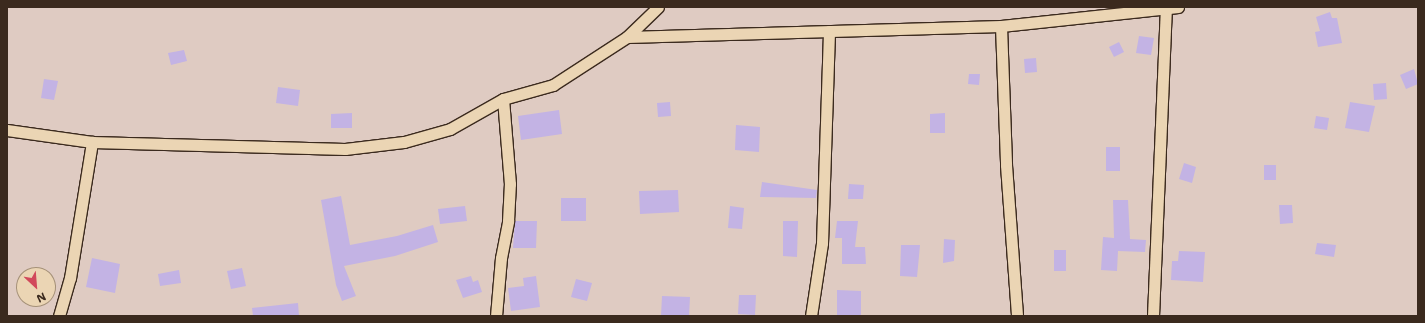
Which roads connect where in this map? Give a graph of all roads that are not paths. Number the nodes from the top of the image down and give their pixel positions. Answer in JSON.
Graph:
{"nodes":[{"id":1,"x":658,"y":7,"type":"edge"},
{"id":2,"x":1178,"y":7,"type":"edge"},
{"id":3,"x":1166,"y":9,"type":"junction"},
{"id":4,"x":1001,"y":26,"type":"junction"},
{"id":5,"x":829,"y":31,"type":"junction"},
{"id":6,"x":627,"y":37,"type":"junction"},
{"id":7,"x":503,"y":99,"type":"junction"},
{"id":8,"x":7,"y":130,"type":"edge"},
{"id":9,"x":92,"y":142,"type":"junction"},
{"id":10,"x":59,"y":316,"type":"edge"},
{"id":11,"x":496,"y":316,"type":"edge"},
{"id":12,"x":811,"y":316,"type":"edge"},
{"id":13,"x":1017,"y":316,"type":"edge"},
{"id":14,"x":1153,"y":316,"type":"edge"}],
"edges":[{"from":1,"to":6,"type":"street"},
{"from":2,"to":3,"type":"street"},
{"from":3,"to":4,"type":"street"},
{"from":3,"to":14,"type":"street"},
{"from":4,"to":5,"type":"street"},
{"from":4,"to":13,"type":"street"},
{"from":5,"to":6,"type":"street"},
{"from":5,"to":12,"type":"street"},
{"from":6,"to":7,"type":"street"},
{"from":7,"to":9,"type":"street"},
{"from":7,"to":11,"type":"street"},
{"from":8,"to":9,"type":"street"},
{"from":9,"to":10,"type":"street"}]}
